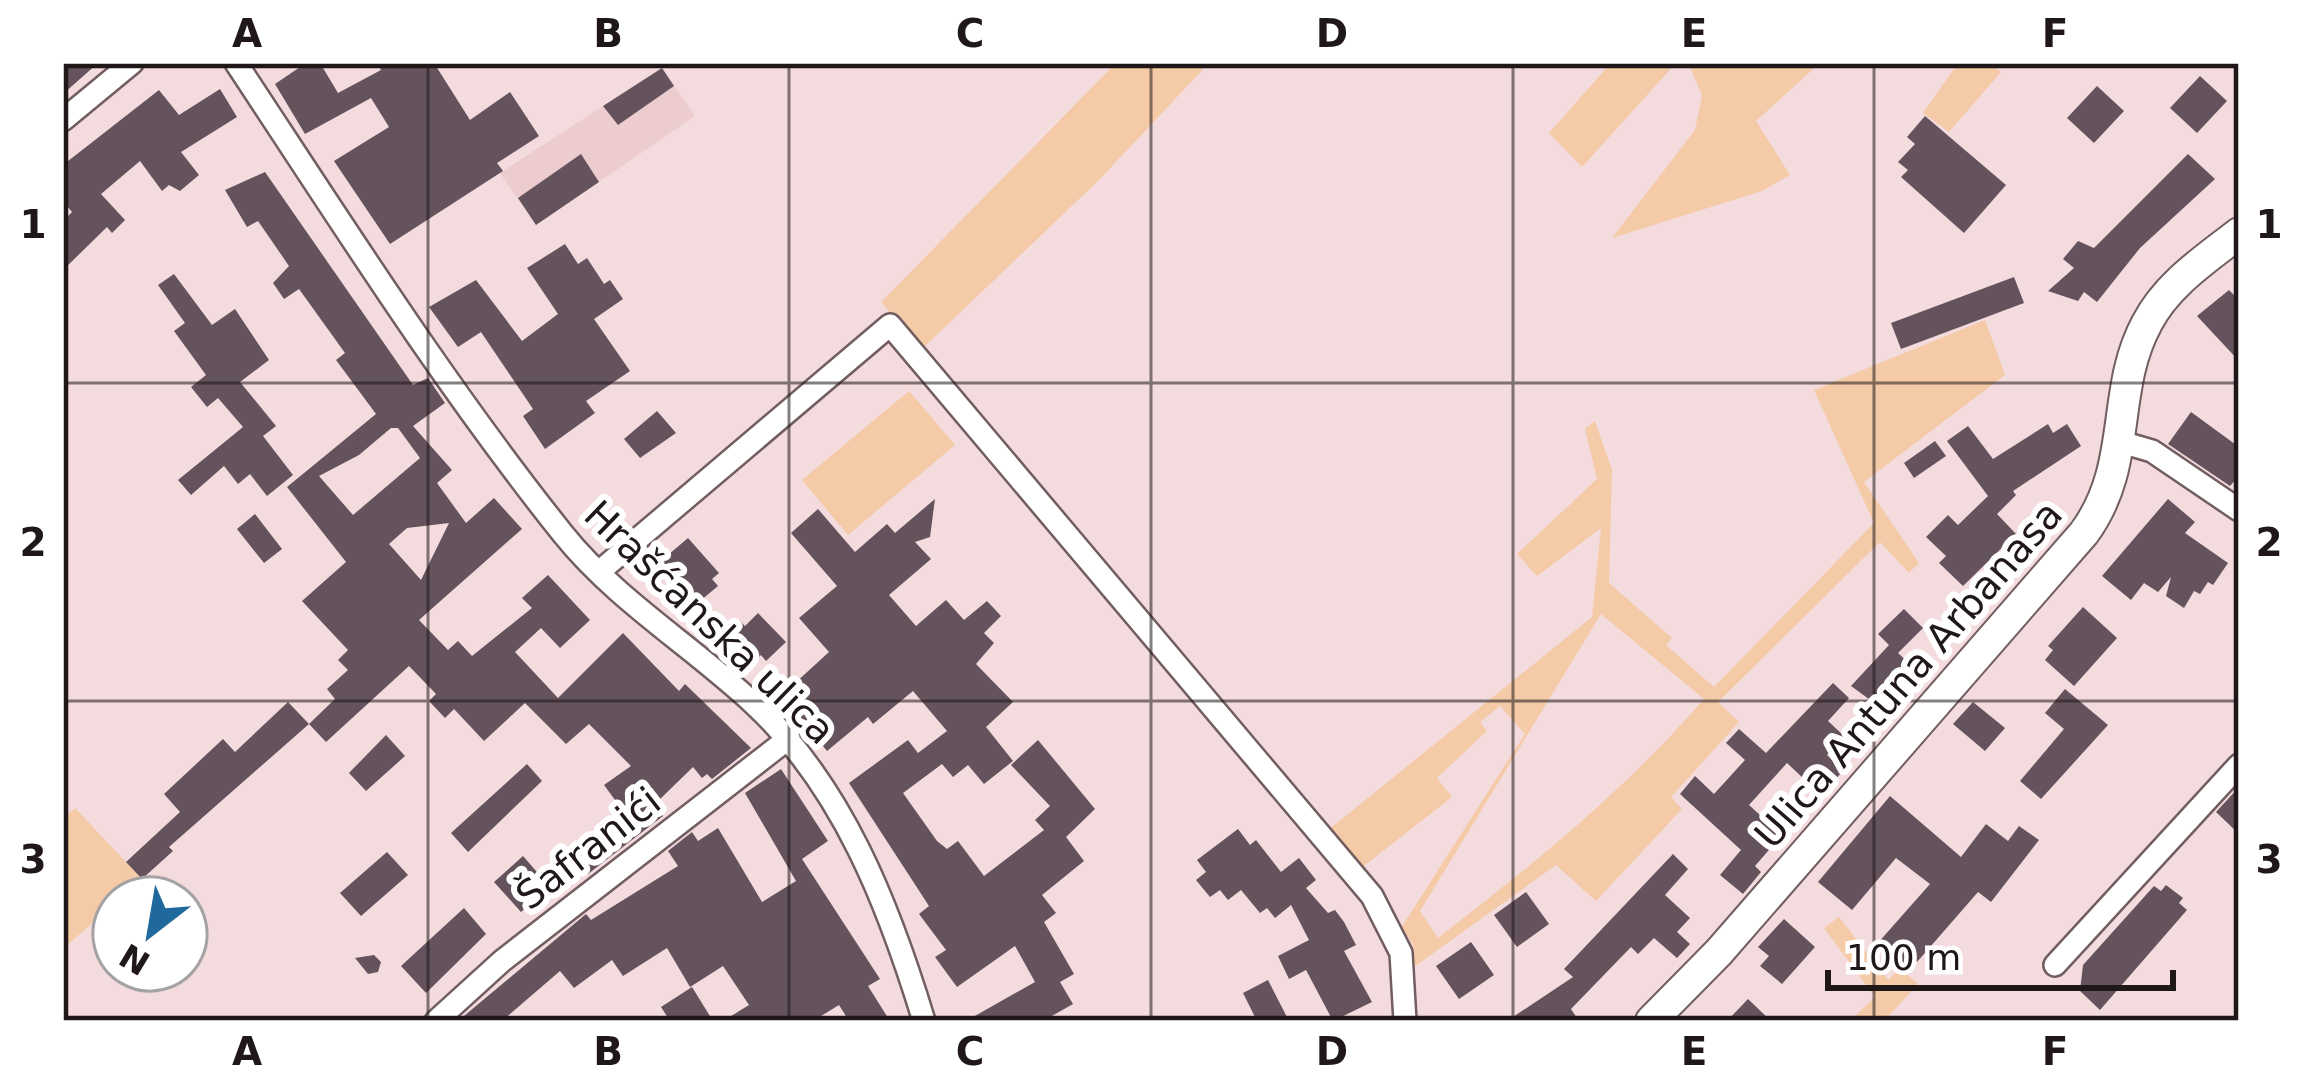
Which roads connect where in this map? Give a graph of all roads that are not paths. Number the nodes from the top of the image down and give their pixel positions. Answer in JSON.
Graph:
{"nodes":[{"id":1,"x":132,"y":63,"type":"edge"},
{"id":2,"x":236,"y":63,"type":"edge"},
{"id":3,"x":63,"y":120,"type":"edge"},
{"id":4,"x":2239,"y":233,"type":"edge"},
{"id":5,"x":2121,"y":442,"type":"junction"},
{"id":6,"x":2239,"y":510,"type":"edge"},
{"id":7,"x":600,"y":571,"type":"junction"},
{"id":8,"x":788,"y":738,"type":"junction"},
{"id":9,"x":2239,"y":764,"type":"edge"},
{"id":10,"x":2055,"y":965,"type":"dead end"},
{"id":11,"x":436,"y":1021,"type":"edge"},
{"id":12,"x":924,"y":1021,"type":"edge"},
{"id":13,"x":1405,"y":1021,"type":"edge"},
{"id":14,"x":1651,"y":1021,"type":"edge"}],
"edges":[{"from":1,"to":3,"type":"street"},
{"from":2,"to":7,"type":"street","name":"Hrašćanska ulica"},
{"from":4,"to":5,"type":"main road","name":"Ulica Antuna Arbanasa"},
{"from":5,"to":6,"type":"street"},
{"from":5,"to":14,"type":"main road","name":"Ulica Antuna Arbanasa"},
{"from":7,"to":8,"type":"street","name":"Hrašćanska ulica"},
{"from":7,"to":13,"type":"street"},
{"from":8,"to":11,"type":"street","name":"Šafranići"},
{"from":8,"to":12,"type":"street","name":"Hrašćanska ulica"},
{"from":9,"to":10,"type":"street"}]}
